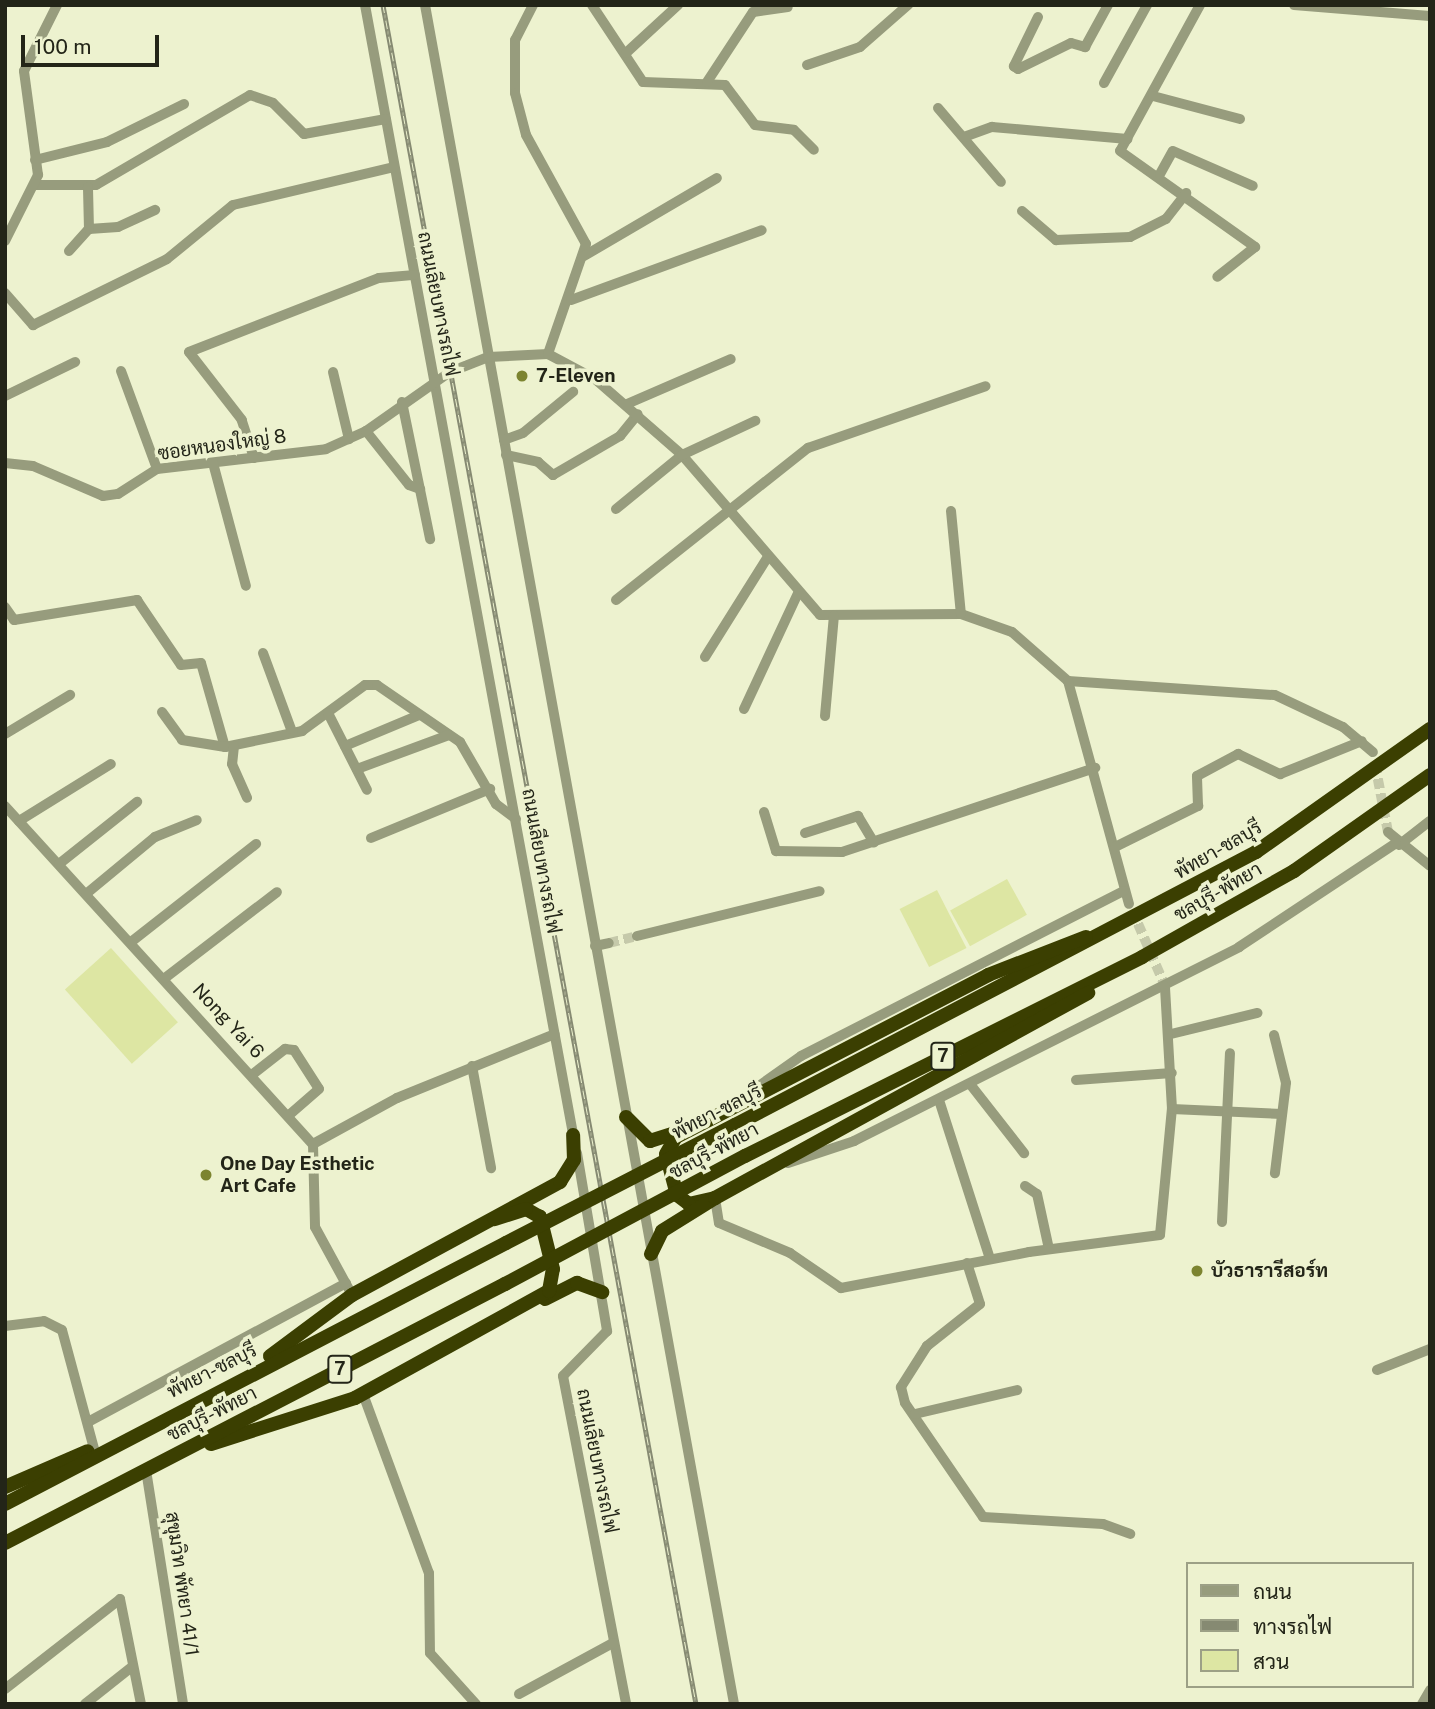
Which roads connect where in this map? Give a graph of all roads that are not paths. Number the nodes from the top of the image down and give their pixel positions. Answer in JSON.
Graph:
{"nodes":[{"id":1,"x":57,"y":5,"type":"edge"},
{"id":2,"x":365,"y":5,"type":"edge"},
{"id":3,"x":425,"y":5,"type":"edge"},
{"id":4,"x":533,"y":5,"type":"edge"},
{"id":5,"x":592,"y":5,"type":"edge"},
{"id":6,"x":678,"y":5,"type":"edge"},
{"id":7,"x":908,"y":5,"type":"edge"},
{"id":8,"x":1108,"y":5,"type":"edge"},
{"id":9,"x":1147,"y":5,"type":"edge"},
{"id":10,"x":1200,"y":5,"type":"edge"},
{"id":11,"x":1294,"y":5,"type":"edge"},
{"id":12,"x":1425,"y":5,"type":"edge"},
{"id":13,"x":788,"y":7,"type":"edge"},
{"id":14,"x":1425,"y":16,"type":"edge"},
{"id":15,"x":1038,"y":17,"type":"dead end"},
{"id":16,"x":626,"y":53,"type":"junction"},
{"id":17,"x":807,"y":65,"type":"dead end"},
{"id":18,"x":707,"y":82,"type":"junction"},
{"id":19,"x":1104,"y":83,"type":"dead end"},
{"id":20,"x":1153,"y":96,"type":"junction"},
{"id":21,"x":184,"y":104,"type":"dead end"},
{"id":22,"x":938,"y":108,"type":"dead end"},
{"id":23,"x":386,"y":119,"type":"junction"},
{"id":24,"x":1240,"y":119,"type":"dead end"},
{"id":25,"x":964,"y":137,"type":"junction"},
{"id":26,"x":1127,"y":139,"type":"junction"},
{"id":27,"x":814,"y":150,"type":"dead end"},
{"id":28,"x":35,"y":160,"type":"junction"},
{"id":29,"x":394,"y":167,"type":"junction"},
{"id":30,"x":1160,"y":174,"type":"junction"},
{"id":31,"x":717,"y":178,"type":"dead end"},
{"id":32,"x":1001,"y":182,"type":"dead end"},
{"id":33,"x":36,"y":185,"type":"junction"},
{"id":34,"x":1253,"y":186,"type":"dead end"},
{"id":35,"x":88,"y":187,"type":"junction"},
{"id":36,"x":1186,"y":193,"type":"junction"},
{"id":37,"x":155,"y":210,"type":"dead end"},
{"id":38,"x":1022,"y":211,"type":"dead end"},
{"id":39,"x":89,"y":229,"type":"junction"},
{"id":40,"x":762,"y":230,"type":"dead end"},
{"id":41,"x":5,"y":241,"type":"edge"},
{"id":42,"x":69,"y":251,"type":"dead end"},
{"id":43,"x":584,"y":256,"type":"junction"},
{"id":44,"x":415,"y":275,"type":"junction"},
{"id":45,"x":1217,"y":277,"type":"dead end"},
{"id":46,"x":5,"y":293,"type":"edge"},
{"id":47,"x":571,"y":300,"type":"junction"},
{"id":48,"x":548,"y":354,"type":"junction"},
{"id":49,"x":488,"y":357,"type":"junction"},
{"id":50,"x":731,"y":359,"type":"dead end"},
{"id":51,"x":75,"y":362,"type":"dead end"},
{"id":52,"x":121,"y":371,"type":"dead end"},
{"id":53,"x":333,"y":372,"type":"dead end"},
{"id":54,"x":434,"y":379,"type":"junction"},
{"id":55,"x":986,"y":386,"type":"dead end"},
{"id":56,"x":573,"y":392,"type":"dead end"},
{"id":57,"x":5,"y":396,"type":"edge"},
{"id":58,"x":402,"y":402,"type":"junction"},
{"id":59,"x":627,"y":404,"type":"junction"},
{"id":60,"x":638,"y":414,"type":"junction"},
{"id":61,"x":755,"y":421,"type":"dead end"},
{"id":62,"x":366,"y":431,"type":"junction"},
{"id":63,"x":349,"y":439,"type":"junction"},
{"id":64,"x":504,"y":440,"type":"junction"},
{"id":65,"x":506,"y":455,"type":"junction"},
{"id":66,"x":682,"y":455,"type":"junction"},
{"id":67,"x":254,"y":458,"type":"junction"},
{"id":68,"x":5,"y":463,"type":"edge"},
{"id":69,"x":214,"y":463,"type":"junction"},
{"id":70,"x":157,"y":469,"type":"junction"},
{"id":71,"x":421,"y":489,"type":"junction"},
{"id":72,"x":616,"y":509,"type":"dead end"},
{"id":73,"x":725,"y":509,"type":"junction"},
{"id":74,"x":951,"y":511,"type":"dead end"},
{"id":75,"x":430,"y":539,"type":"dead end"},
{"id":76,"x":767,"y":558,"type":"junction"},
{"id":77,"x":246,"y":586,"type":"dead end"},
{"id":78,"x":798,"y":593,"type":"junction"},
{"id":79,"x":615,"y":600,"type":"dead end"},
{"id":80,"x":5,"y":607,"type":"edge"},
{"id":81,"x":961,"y":614,"type":"junction"},
{"id":82,"x":834,"y":615,"type":"junction"},
{"id":83,"x":263,"y":653,"type":"dead end"},
{"id":84,"x":705,"y":657,"type":"dead end"},
{"id":85,"x":1068,"y":681,"type":"junction"},
{"id":86,"x":70,"y":695,"type":"dead end"},
{"id":87,"x":744,"y":709,"type":"dead end"},
{"id":88,"x":162,"y":712,"type":"dead end"},
{"id":89,"x":328,"y":713,"type":"junction"},
{"id":90,"x":419,"y":715,"type":"junction"},
{"id":91,"x":825,"y":716,"type":"dead end"},
{"id":92,"x":291,"y":729,"type":"junction"},
{"id":93,"x":1430,"y":729,"type":"edge"},
{"id":94,"x":5,"y":734,"type":"edge"},
{"id":95,"x":449,"y":736,"type":"junction"},
{"id":96,"x":1362,"y":741,"type":"junction"},
{"id":97,"x":229,"y":746,"type":"junction"},
{"id":98,"x":345,"y":746,"type":"junction"},
{"id":99,"x":1373,"y":752,"type":"tunnel mouth"},
{"id":100,"x":111,"y":764,"type":"dead end"},
{"id":101,"x":1095,"y":768,"type":"junction"},
{"id":102,"x":357,"y":769,"type":"junction"},
{"id":103,"x":1430,"y":775,"type":"edge"},
{"id":104,"x":490,"y":789,"type":"junction"},
{"id":105,"x":367,"y":790,"type":"dead end"},
{"id":106,"x":247,"y":798,"type":"dead end"},
{"id":107,"x":137,"y":802,"type":"dead end"},
{"id":108,"x":5,"y":806,"type":"edge"},
{"id":109,"x":764,"y":812,"type":"dead end"},
{"id":110,"x":197,"y":820,"type":"dead end"},
{"id":111,"x":516,"y":820,"type":"junction"},
{"id":112,"x":19,"y":821,"type":"junction"},
{"id":113,"x":1430,"y":821,"type":"edge"},
{"id":114,"x":1388,"y":832,"type":"tunnel mouth"},
{"id":115,"x":805,"y":833,"type":"dead end"},
{"id":116,"x":371,"y":838,"type":"dead end"},
{"id":117,"x":256,"y":844,"type":"dead end"},
{"id":118,"x":874,"y":844,"type":"junction"},
{"id":119,"x":1398,"y":844,"type":"junction"},
{"id":120,"x":1115,"y":847,"type":"junction"},
{"id":121,"x":59,"y":864,"type":"junction"},
{"id":122,"x":1430,"y":866,"type":"edge"},
{"id":123,"x":820,"y":891,"type":"dead end"},
{"id":124,"x":1123,"y":891,"type":"junction"},
{"id":125,"x":276,"y":892,"type":"dead end"},
{"id":126,"x":86,"y":894,"type":"junction"},
{"id":127,"x":1129,"y":904,"type":"tunnel mouth"},
{"id":128,"x":1128,"y":923,"type":"junction"},
{"id":129,"x":637,"y":936,"type":"tunnel mouth"},
{"id":130,"x":131,"y":942,"type":"junction"},
{"id":131,"x":609,"y":943,"type":"tunnel mouth"},
{"id":132,"x":595,"y":946,"type":"junction"},
{"id":133,"x":1142,"y":957,"type":"junction"},
{"id":134,"x":165,"y":978,"type":"junction"},
{"id":135,"x":1165,"y":986,"type":"junction"},
{"id":136,"x":1257,"y":1013,"type":"dead end"},
{"id":137,"x":555,"y":1034,"type":"junction"},
{"id":138,"x":1171,"y":1034,"type":"junction"},
{"id":139,"x":1274,"y":1035,"type":"dead end"},
{"id":140,"x":1230,"y":1053,"type":"dead end"},
{"id":141,"x":472,"y":1066,"type":"junction"},
{"id":142,"x":1172,"y":1073,"type":"junction"},
{"id":143,"x":253,"y":1074,"type":"junction"},
{"id":144,"x":1076,"y":1080,"type":"dead end"},
{"id":145,"x":971,"y":1084,"type":"junction"},
{"id":146,"x":939,"y":1100,"type":"junction"},
{"id":147,"x":1171,"y":1109,"type":"junction"},
{"id":148,"x":1228,"y":1110,"type":"junction"},
{"id":149,"x":719,"y":1113,"type":"junction"},
{"id":150,"x":1282,"y":1114,"type":"junction"},
{"id":151,"x":289,"y":1115,"type":"junction"},
{"id":152,"x":626,"y":1117,"type":"junction"},
{"id":153,"x":690,"y":1128,"type":"junction"},
{"id":154,"x":573,"y":1135,"type":"junction"},
{"id":155,"x":313,"y":1144,"type":"junction"},
{"id":156,"x":1024,"y":1153,"type":"dead end"},
{"id":157,"x":491,"y":1168,"type":"dead end"},
{"id":158,"x":765,"y":1171,"type":"junction"},
{"id":159,"x":1275,"y":1173,"type":"dead end"},
{"id":160,"x":1025,"y":1186,"type":"dead end"},
{"id":161,"x":715,"y":1198,"type":"junction"},
{"id":162,"x":495,"y":1219,"type":"junction"},
{"id":163,"x":1222,"y":1222,"type":"dead end"},
{"id":164,"x":1049,"y":1249,"type":"junction"},
{"id":165,"x":651,"y":1254,"type":"junction"},
{"id":166,"x":990,"y":1259,"type":"junction"},
{"id":167,"x":967,"y":1264,"type":"junction"},
{"id":168,"x":349,"y":1289,"type":"junction"},
{"id":169,"x":602,"y":1292,"type":"junction"},
{"id":170,"x":5,"y":1326,"type":"edge"},
{"id":171,"x":467,"y":1340,"type":"junction"},
{"id":172,"x":1430,"y":1349,"type":"edge"},
{"id":173,"x":1377,"y":1370,"type":"dead end"},
{"id":174,"x":240,"y":1379,"type":"junction"},
{"id":175,"x":1017,"y":1390,"type":"dead end"},
{"id":176,"x":363,"y":1394,"type":"junction"},
{"id":177,"x":915,"y":1414,"type":"junction"},
{"id":178,"x":169,"y":1415,"type":"junction"},
{"id":179,"x":88,"y":1422,"type":"junction"},
{"id":180,"x":94,"y":1449,"type":"junction"},
{"id":181,"x":176,"y":1455,"type":"junction"},
{"id":182,"x":146,"y":1470,"type":"junction"},
{"id":183,"x":5,"y":1487,"type":"edge"},
{"id":184,"x":5,"y":1504,"type":"edge"},
{"id":185,"x":1130,"y":1534,"type":"dead end"},
{"id":186,"x":5,"y":1543,"type":"edge"},
{"id":187,"x":613,"y":1643,"type":"junction"},
{"id":188,"x":133,"y":1666,"type":"junction"},
{"id":189,"x":5,"y":1689,"type":"edge"},
{"id":190,"x":1430,"y":1690,"type":"edge"},
{"id":191,"x":519,"y":1694,"type":"dead end"},
{"id":192,"x":86,"y":1704,"type":"edge"},
{"id":193,"x":141,"y":1704,"type":"edge"},
{"id":194,"x":183,"y":1704,"type":"edge"},
{"id":195,"x":476,"y":1704,"type":"edge"},
{"id":196,"x":626,"y":1704,"type":"edge"},
{"id":197,"x":734,"y":1704,"type":"edge"},
{"id":198,"x":1422,"y":1704,"type":"edge"}],
"edges":[{"from":1,"to":28,"type":"street"},
{"from":2,"to":23,"type":"street","name":"ถนนเลียบทางรถไฟ"},
{"from":3,"to":49,"type":"street","name":"ถนนเลียบทางรถไฟ"},
{"from":4,"to":43,"type":"street"},
{"from":5,"to":16,"type":"street"},
{"from":6,"to":16,"type":"street"},
{"from":7,"to":17,"type":"street"},
{"from":8,"to":15,"type":"street"},
{"from":9,"to":19,"type":"street"},
{"from":10,"to":20,"type":"street"},
{"from":11,"to":14,"type":"street"},
{"from":12,"to":14,"type":"street"},
{"from":13,"to":18,"type":"street"},
{"from":16,"to":18,"type":"street"},
{"from":18,"to":27,"type":"street"},
{"from":20,"to":24,"type":"street"},
{"from":20,"to":26,"type":"street"},
{"from":21,"to":28,"type":"street"},
{"from":22,"to":25,"type":"street"},
{"from":23,"to":29,"type":"street","name":"ถนนเลียบทางรถไฟ"},
{"from":23,"to":35,"type":"street"},
{"from":25,"to":26,"type":"street"},
{"from":25,"to":32,"type":"street"},
{"from":26,"to":30,"type":"street"},
{"from":28,"to":33,"type":"street"},
{"from":29,"to":44,"type":"street","name":"ถนนเลียบทางรถไฟ"},
{"from":29,"to":46,"type":"street"},
{"from":30,"to":34,"type":"street"},
{"from":30,"to":36,"type":"street"},
{"from":31,"to":43,"type":"street"},
{"from":33,"to":35,"type":"street"},
{"from":33,"to":41,"type":"street"},
{"from":35,"to":39,"type":"street"},
{"from":36,"to":38,"type":"street"},
{"from":36,"to":45,"type":"street"},
{"from":37,"to":39,"type":"street"},
{"from":39,"to":42,"type":"street"},
{"from":40,"to":47,"type":"street"},
{"from":43,"to":47,"type":"street"},
{"from":44,"to":54,"type":"street","name":"ถนนเลียบทางรถไฟ"},
{"from":44,"to":67,"type":"street"},
{"from":47,"to":48,"type":"street"},
{"from":48,"to":49,"type":"street","name":"ซอยหนองใหญ่ 8"},
{"from":48,"to":59,"type":"street"},
{"from":49,"to":54,"type":"street","name":"ซอยหนองใหญ่ 8"},
{"from":49,"to":64,"type":"street","name":"ถนนเลียบทางรถไฟ"},
{"from":50,"to":59,"type":"street"},
{"from":51,"to":57,"type":"street"},
{"from":52,"to":70,"type":"street"},
{"from":53,"to":63,"type":"street"},
{"from":54,"to":58,"type":"street","name":"ซอยหนองใหญ่ 8"},
{"from":54,"to":111,"type":"street","name":"ถนนเลียบทางรถไฟ"},
{"from":55,"to":73,"type":"street"},
{"from":56,"to":64,"type":"street"},
{"from":58,"to":62,"type":"street","name":"ซอยหนองใหญ่ 8"},
{"from":58,"to":71,"type":"street"},
{"from":59,"to":60,"type":"street"},
{"from":60,"to":65,"type":"street"},
{"from":60,"to":66,"type":"street"},
{"from":61,"to":66,"type":"street"},
{"from":62,"to":63,"type":"street","name":"ซอยหนองใหญ่ 8"},
{"from":62,"to":71,"type":"street"},
{"from":63,"to":67,"type":"street","name":"ซอยหนองใหญ่ 8"},
{"from":64,"to":65,"type":"street","name":"ถนนเลียบทางรถไฟ"},
{"from":65,"to":132,"type":"street","name":"ถนนเลียบทางรถไฟ"},
{"from":66,"to":72,"type":"street"},
{"from":66,"to":73,"type":"street"},
{"from":67,"to":69,"type":"street","name":"ซอยหนองใหญ่ 8"},
{"from":68,"to":70,"type":"street","name":"ซอยหนองใหญ่ 8"},
{"from":69,"to":70,"type":"street","name":"ซอยหนองใหญ่ 8"},
{"from":69,"to":77,"type":"street"},
{"from":71,"to":75,"type":"street"},
{"from":73,"to":76,"type":"street"},
{"from":73,"to":79,"type":"street"},
{"from":74,"to":81,"type":"street"},
{"from":76,"to":78,"type":"street"},
{"from":76,"to":84,"type":"street"},
{"from":78,"to":82,"type":"street"},
{"from":78,"to":87,"type":"street"},
{"from":80,"to":97,"type":"street"},
{"from":81,"to":82,"type":"street"},
{"from":81,"to":85,"type":"street"},
{"from":82,"to":91,"type":"street"},
{"from":83,"to":92,"type":"street"},
{"from":85,"to":96,"type":"street"},
{"from":85,"to":101,"type":"street"},
{"from":86,"to":94,"type":"street"},
{"from":88,"to":97,"type":"street"},
{"from":89,"to":90,"type":"street"},
{"from":89,"to":92,"type":"street"},
{"from":89,"to":98,"type":"street"},
{"from":90,"to":95,"type":"street"},
{"from":90,"to":98,"type":"street"},
{"from":92,"to":97,"type":"street"},
{"from":93,"to":128,"type":"highway","name":"พัทยา-ชลบุรี","number":"7"},
{"from":95,"to":102,"type":"street"},
{"from":95,"to":104,"type":"street"},
{"from":96,"to":99,"type":"street"},
{"from":96,"to":120,"type":"street"},
{"from":97,"to":106,"type":"street"},
{"from":98,"to":102,"type":"street"},
{"from":100,"to":112,"type":"street"},
{"from":101,"to":118,"type":"street"},
{"from":101,"to":120,"type":"street"},
{"from":102,"to":105,"type":"street"},
{"from":103,"to":133,"type":"highway","name":"ชลบุรี-พัทยา","number":"7"},
{"from":104,"to":111,"type":"street"},
{"from":104,"to":116,"type":"street"},
{"from":107,"to":121,"type":"street"},
{"from":108,"to":112,"type":"street","name":"Nong Yai 6"},
{"from":109,"to":118,"type":"street"},
{"from":110,"to":126,"type":"street"},
{"from":111,"to":137,"type":"street","name":"ถนนเลียบทางรถไฟ"},
{"from":112,"to":121,"type":"street","name":"Nong Yai 6"},
{"from":113,"to":119,"type":"street"},
{"from":114,"to":119,"type":"street"},
{"from":115,"to":118,"type":"street"},
{"from":117,"to":130,"type":"street"},
{"from":119,"to":122,"type":"street"},
{"from":119,"to":135,"type":"street"},
{"from":120,"to":124,"type":"street"},
{"from":121,"to":126,"type":"street","name":"Nong Yai 6"},
{"from":123,"to":129,"type":"street"},
{"from":124,"to":127,"type":"street"},
{"from":124,"to":149,"type":"street"},
{"from":125,"to":134,"type":"street"},
{"from":126,"to":130,"type":"street","name":"Nong Yai 6"},
{"from":128,"to":149,"type":"highway"},
{"from":128,"to":174,"type":"highway","name":"พัทยา-ชลบุรี","number":"7","bridge":true},
{"from":130,"to":134,"type":"street","name":"Nong Yai 6"},
{"from":131,"to":132,"type":"street"},
{"from":132,"to":152,"type":"street","name":"ถนนเลียบทางรถไฟ"},
{"from":133,"to":158,"type":"highway"},
{"from":133,"to":181,"type":"highway","name":"ชลบุรี-พัทยา","number":"7","bridge":true},
{"from":134,"to":143,"type":"street","name":"Nong Yai 6"},
{"from":135,"to":138,"type":"street"},
{"from":135,"to":145,"type":"street"},
{"from":136,"to":138,"type":"street"},
{"from":137,"to":141,"type":"street"},
{"from":137,"to":154,"type":"street","name":"ถนนเลียบทางรถไฟ"},
{"from":138,"to":142,"type":"street"},
{"from":139,"to":150,"type":"street"},
{"from":140,"to":148,"type":"street"},
{"from":141,"to":155,"type":"street"},
{"from":141,"to":157,"type":"street"},
{"from":142,"to":144,"type":"street"},
{"from":142,"to":147,"type":"street"},
{"from":143,"to":151,"type":"street","name":"Nong Yai 6"},
{"from":143,"to":151,"type":"street"},
{"from":145,"to":146,"type":"street"},
{"from":145,"to":156,"type":"street"},
{"from":146,"to":158,"type":"street"},
{"from":146,"to":166,"type":"street"},
{"from":147,"to":148,"type":"street"},
{"from":147,"to":164,"type":"street"},
{"from":148,"to":150,"type":"street"},
{"from":148,"to":163,"type":"street"},
{"from":149,"to":153,"type":"highway"},
{"from":150,"to":159,"type":"street"},
{"from":151,"to":155,"type":"street","name":"Nong Yai 6"},
{"from":152,"to":153,"type":"highway"},
{"from":152,"to":165,"type":"street","name":"ถนนเลียบทางรถไฟ"},
{"from":153,"to":161,"type":"highway"},
{"from":154,"to":162,"type":"highway"},
{"from":154,"to":169,"type":"street","name":"ถนนเลียบทางรถไฟ"},
{"from":155,"to":168,"type":"street"},
{"from":158,"to":161,"type":"highway"},
{"from":160,"to":164,"type":"street"},
{"from":161,"to":165,"type":"highway"},
{"from":161,"to":167,"type":"street"},
{"from":162,"to":168,"type":"highway"},
{"from":162,"to":171,"type":"highway"},
{"from":164,"to":166,"type":"street"},
{"from":165,"to":197,"type":"street","name":"ถนนเลียบทางรถไฟ"},
{"from":166,"to":167,"type":"street"},
{"from":167,"to":177,"type":"street"},
{"from":168,"to":174,"type":"highway"},
{"from":168,"to":179,"type":"street"},
{"from":169,"to":171,"type":"highway"},
{"from":169,"to":187,"type":"street","name":"ถนนเลียบทางรถไฟ"},
{"from":170,"to":179,"type":"street"},
{"from":171,"to":176,"type":"highway"},
{"from":172,"to":173,"type":"street"},
{"from":174,"to":178,"type":"highway","name":"พัทยา-ชลบุรี","number":"7"},
{"from":175,"to":177,"type":"street"},
{"from":176,"to":181,"type":"highway"},
{"from":176,"to":195,"type":"street"},
{"from":177,"to":185,"type":"street"},
{"from":178,"to":180,"type":"highway"},
{"from":178,"to":184,"type":"highway","name":"พัทยา-ชลบุรี","number":"7"},
{"from":179,"to":180,"type":"street"},
{"from":180,"to":183,"type":"highway"},
{"from":181,"to":182,"type":"highway","name":"ชลบุรี-พัทยา","number":"7"},
{"from":182,"to":186,"type":"highway","name":"ชลบุรี-พัทยา","number":"7"},
{"from":182,"to":194,"type":"street","name":"สุขุมวิท พัทยา 41/1"},
{"from":187,"to":191,"type":"street"},
{"from":187,"to":196,"type":"street","name":"ถนนเลียบทางรถไฟ"},
{"from":188,"to":189,"type":"street"},
{"from":188,"to":192,"type":"street"},
{"from":188,"to":193,"type":"street"},
{"from":190,"to":198,"type":"street"}]}
